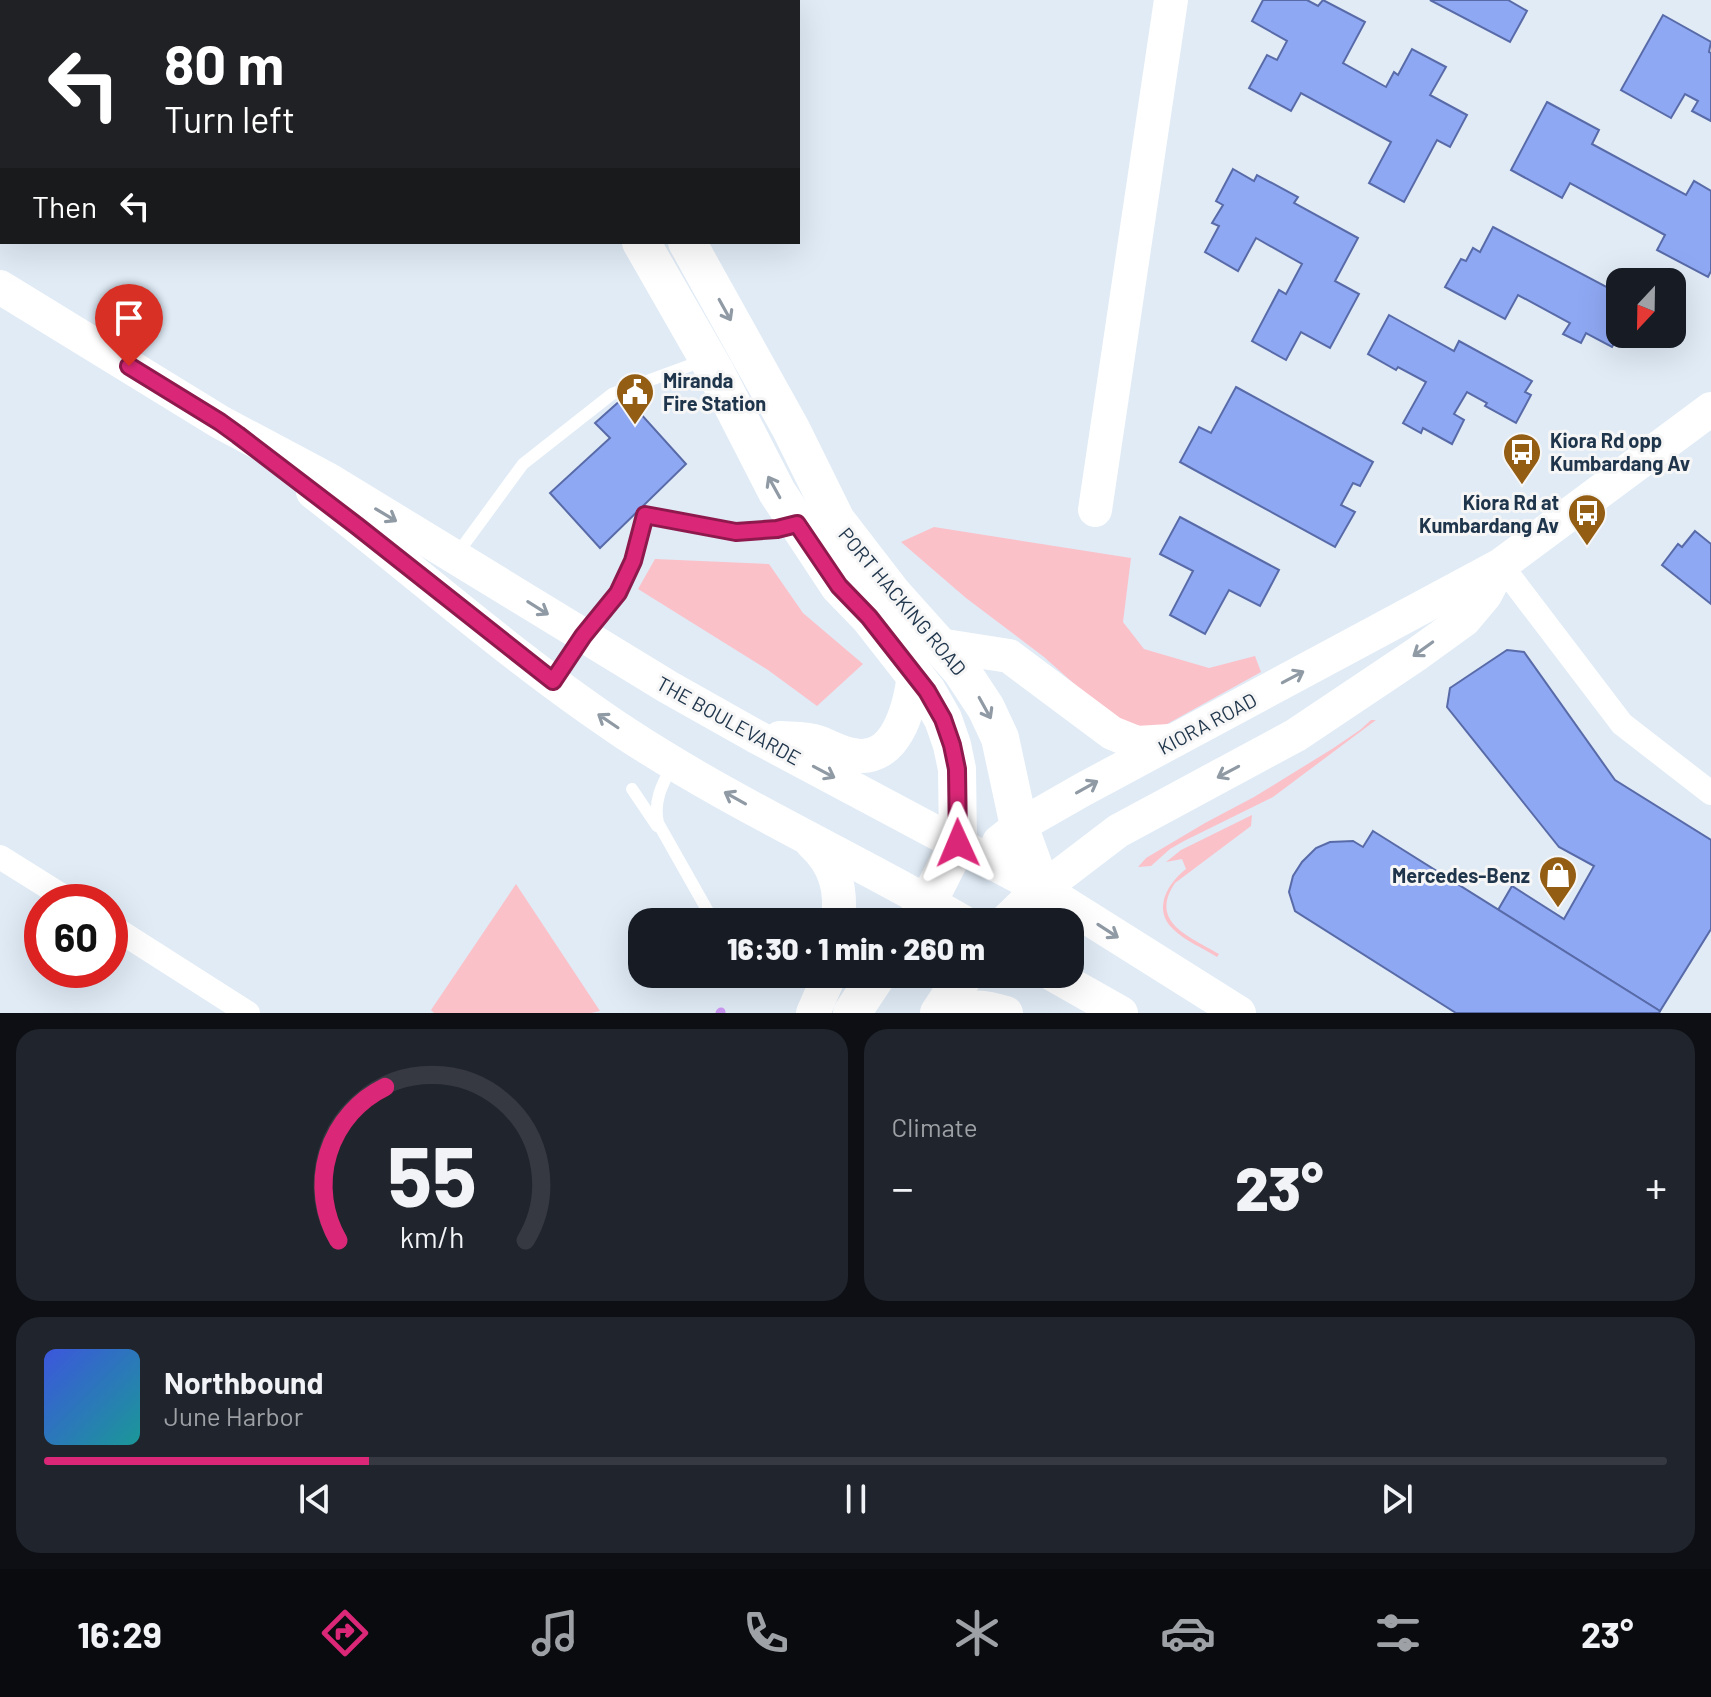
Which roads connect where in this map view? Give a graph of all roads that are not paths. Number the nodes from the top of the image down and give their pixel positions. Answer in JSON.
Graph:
{"nodes":[{"id":1,"x":1171,"y":0,"type":"edge"},
{"id":2,"x":642,"y":244,"type":"edge"},
{"id":3,"x":688,"y":244,"type":"edge"},
{"id":4,"x":0,"y":287,"type":"edge"},
{"id":5,"x":708,"y":359,"type":"junction"},
{"id":6,"x":1711,"y":409,"type":"edge"},
{"id":7,"x":220,"y":422,"type":"junction"},
{"id":8,"x":1095,"y":510,"type":"dead end"},
{"id":9,"x":797,"y":524,"type":"junction"},
{"id":10,"x":455,"y":557,"type":"junction"},
{"id":11,"x":1501,"y":565,"type":"junction"},
{"id":12,"x":583,"y":636,"type":"junction"},
{"id":13,"x":939,"y":645,"type":"junction"},
{"id":14,"x":914,"y":675,"type":"junction"},
{"id":15,"x":553,"y":681,"type":"junction"},
{"id":16,"x":755,"y":736,"type":"junction"},
{"id":17,"x":1175,"y":740,"type":"junction"},
{"id":18,"x":673,"y":763,"type":"junction"},
{"id":19,"x":632,"y":789,"type":"dead end"},
{"id":20,"x":1711,"y":793,"type":"edge"},
{"id":21,"x":1019,"y":826,"type":"junction"},
{"id":22,"x":797,"y":832,"type":"junction"},
{"id":23,"x":668,"y":842,"type":"junction"},
{"id":24,"x":969,"y":849,"type":"junction"},
{"id":25,"x":0,"y":857,"type":"edge"},
{"id":26,"x":43,"y":884,"type":"edge"},
{"id":27,"x":1042,"y":889,"type":"junction"},
{"id":28,"x":706,"y":908,"type":"edge"},
{"id":29,"x":839,"y":908,"type":"edge"},
{"id":30,"x":915,"y":908,"type":"edge"},
{"id":31,"x":924,"y":908,"type":"edge"},
{"id":32,"x":1022,"y":908,"type":"edge"},
{"id":33,"x":128,"y":936,"type":"edge"},
{"id":34,"x":824,"y":988,"type":"edge"},
{"id":35,"x":869,"y":988,"type":"edge"},
{"id":36,"x":956,"y":988,"type":"edge"},
{"id":37,"x":1077,"y":988,"type":"edge"},
{"id":38,"x":248,"y":1013,"type":"edge"},
{"id":39,"x":813,"y":1013,"type":"edge"},
{"id":40,"x":852,"y":1013,"type":"edge"},
{"id":41,"x":939,"y":1013,"type":"edge"},
{"id":42,"x":949,"y":1013,"type":"edge"},
{"id":43,"x":1006,"y":1013,"type":"edge"},
{"id":44,"x":1121,"y":1013,"type":"edge"},
{"id":45,"x":1239,"y":1013,"type":"edge"}],
"edges":[{"from":1,"to":8,"type":"main road"},
{"from":2,"to":5,"type":"main road","name":"PORT HACKING ROAD"},
{"from":3,"to":13,"type":"main road","name":"PORT HACKING ROAD","one_way":true},
{"from":4,"to":7,"type":"main road","name":"THE BOULEVARDE"},
{"from":9,"to":5,"type":"main road","name":"PORT HACKING ROAD","one_way":true},
{"from":5,"to":10,"type":"lane"},
{"from":6,"to":11,"type":"main road","name":"KIORA ROAD"},
{"from":7,"to":10,"type":"main road","name":"THE BOULEVARDE","one_way":true},
{"from":7,"to":15,"type":"main road","name":"THE BOULEVARDE"},
{"from":9,"to":12,"type":"lane"},
{"from":9,"to":14,"type":"main road","name":"PORT HACKING ROAD"},
{"from":10,"to":12,"type":"main road","name":"THE BOULEVARDE","one_way":true},
{"from":17,"to":11,"type":"main road","name":"KIORA ROAD","one_way":true},
{"from":11,"to":20,"type":"street"},
{"from":11,"to":27,"type":"main road","name":"KIORA ROAD","one_way":true},
{"from":12,"to":15,"type":"lane"},
{"from":12,"to":16,"type":"main road","name":"THE BOULEVARDE"},
{"from":13,"to":17,"type":"main road"},
{"from":13,"to":21,"type":"main road","name":"PORT HACKING ROAD","one_way":true},
{"from":14,"to":16,"type":"main road"},
{"from":14,"to":24,"type":"main road","name":"PORT HACKING ROAD"},
{"from":18,"to":15,"type":"main road","name":"THE BOULEVARDE","one_way":true},
{"from":16,"to":24,"type":"main road","name":"THE BOULEVARDE","one_way":true},
{"from":21,"to":17,"type":"main road","name":"KIORA ROAD","one_way":true},
{"from":22,"to":18,"type":"main road","name":"THE BOULEVARDE","one_way":true},
{"from":18,"to":23,"type":"lane"},
{"from":19,"to":23,"type":"lane"},
{"from":21,"to":24,"type":"main road","name":"KIORA ROAD"},
{"from":21,"to":27,"type":"main road","name":"PORT HACKING ROAD"},
{"from":22,"to":29,"type":"main road"},
{"from":22,"to":30,"type":"main road","name":"THE BOULEVARDE"},
{"from":23,"to":28,"type":"lane"},
{"from":24,"to":27,"type":"main road","name":"THE BOULEVARDE"},
{"from":24,"to":31,"type":"main road","name":"PORT HACKING ROAD"},
{"from":25,"to":26,"type":"street"},
{"from":27,"to":32,"type":"main road"},
{"from":27,"to":45,"type":"main road","name":"THE BOULEVARDE","one_way":true},
{"from":33,"to":38,"type":"street"},
{"from":34,"to":39,"type":"main road"},
{"from":35,"to":40,"type":"main road"},
{"from":36,"to":41,"type":"main road"},
{"from":37,"to":44,"type":"main road"},
{"from":42,"to":43,"type":"main road"}]}
